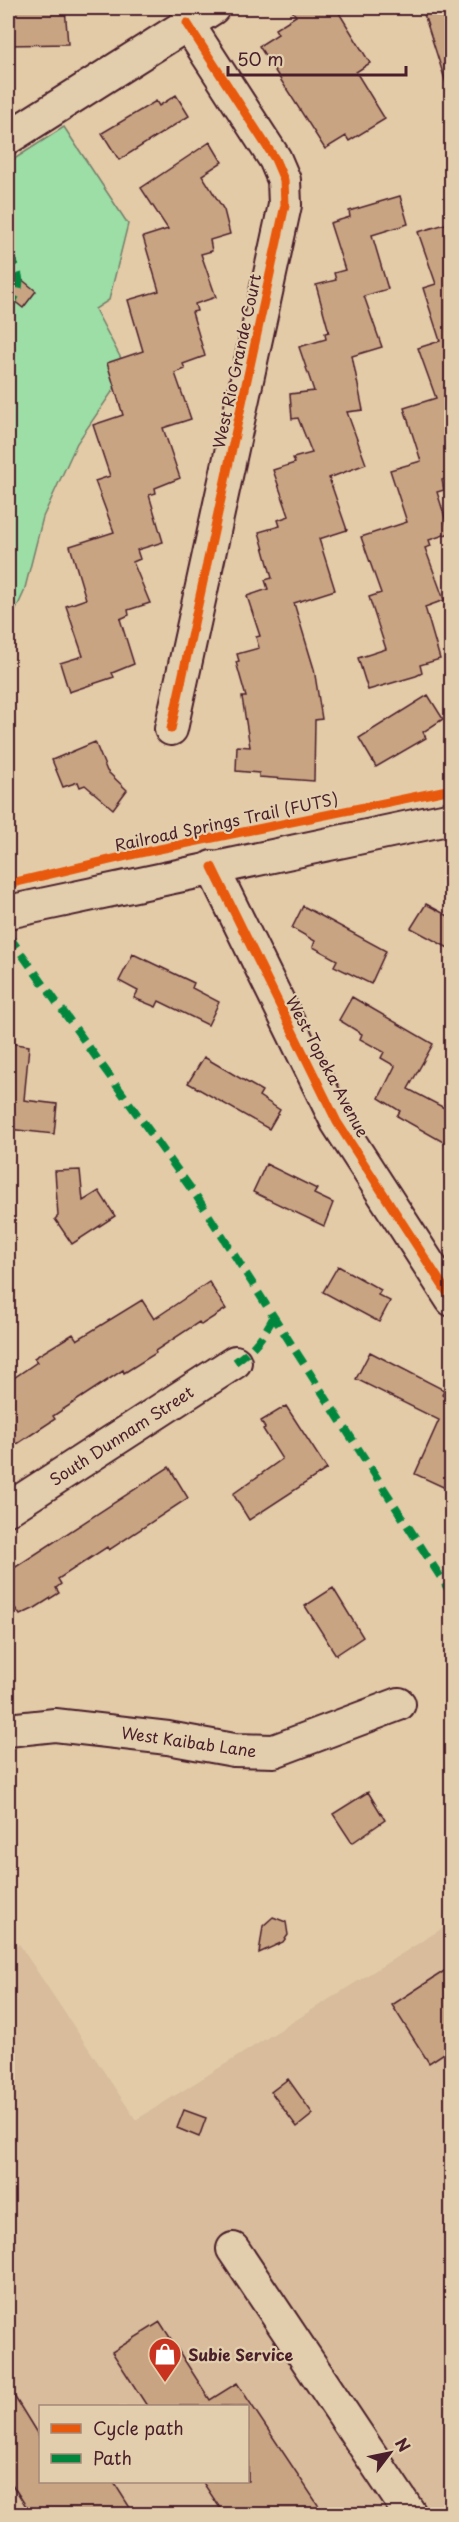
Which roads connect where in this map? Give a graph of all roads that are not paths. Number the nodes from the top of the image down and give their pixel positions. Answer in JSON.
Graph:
{"nodes":[{"id":1,"x":200,"y":15,"type":"edge"},
{"id":2,"x":8,"y":138,"type":"edge"},
{"id":3,"x":171,"y":729,"type":"dead end"},
{"id":4,"x":452,"y":818,"type":"edge"},
{"id":5,"x":212,"y":867,"type":"junction"},
{"id":6,"x":8,"y":912,"type":"edge"},
{"id":7,"x":452,"y":1300,"type":"edge"},
{"id":8,"x":235,"y":1362,"type":"dead end"},
{"id":9,"x":8,"y":1509,"type":"edge"},
{"id":10,"x":399,"y":1704,"type":"dead end"},
{"id":11,"x":8,"y":1730,"type":"edge"},
{"id":12,"x":233,"y":2248,"type":"dead end"},
{"id":13,"x":410,"y":2514,"type":"edge"}],
"edges":[{"from":1,"to":2,"type":"street"},
{"from":1,"to":3,"type":"street","name":"West Rio Grande Court"},
{"from":4,"to":5,"type":"street"},
{"from":5,"to":6,"type":"street"},
{"from":5,"to":7,"type":"street","name":"West Topeka Avenue"},
{"from":8,"to":9,"type":"street","name":"South Dunnam Street"},
{"from":10,"to":11,"type":"street","name":"West Kaibab Lane"},
{"from":12,"to":13,"type":"street"}]}
